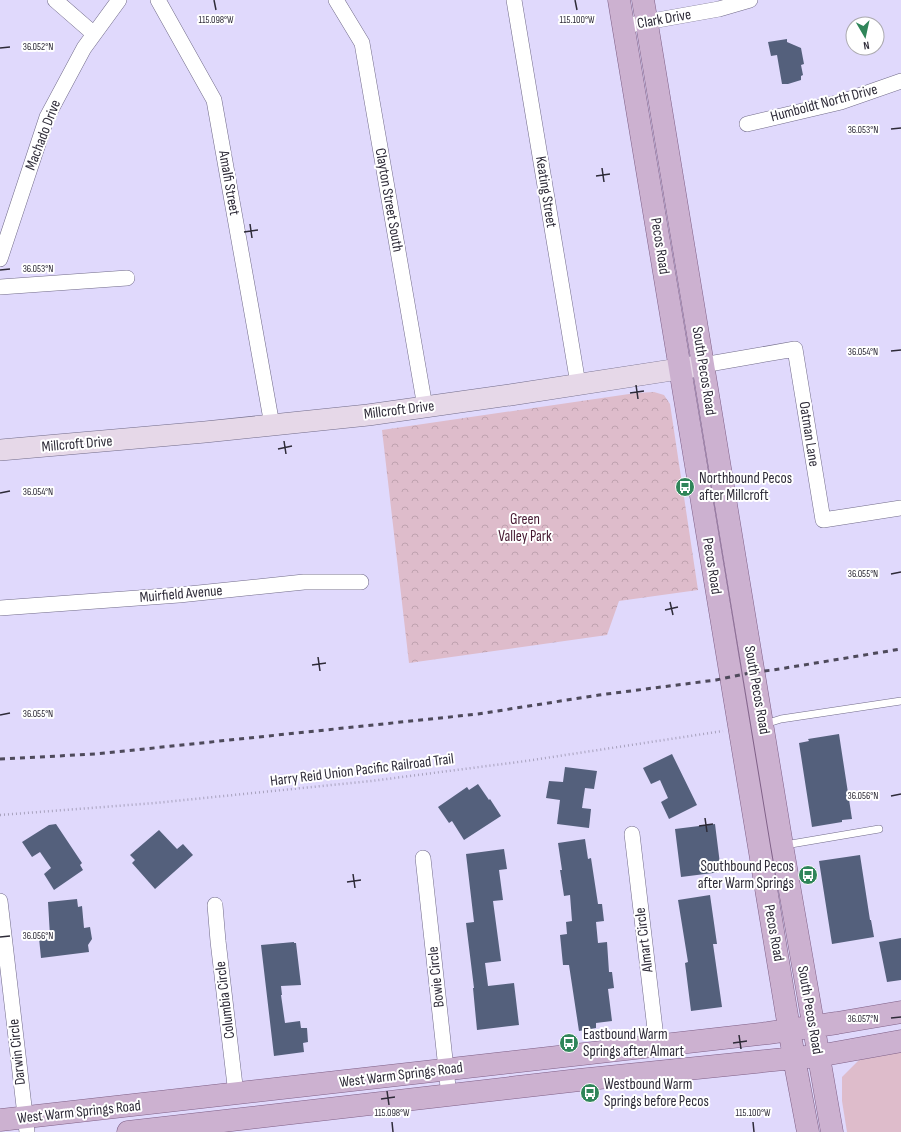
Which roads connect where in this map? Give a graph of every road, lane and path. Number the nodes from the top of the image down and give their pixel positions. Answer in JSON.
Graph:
{"nodes":[{"id":1,"x":55,"y":0,"type":"edge"},
{"id":2,"x":119,"y":0,"type":"edge"},
{"id":3,"x":158,"y":0,"type":"edge"},
{"id":4,"x":336,"y":0,"type":"edge"},
{"id":5,"x":514,"y":0,"type":"edge"},
{"id":6,"x":619,"y":0,"type":"edge"},
{"id":7,"x":643,"y":0,"type":"edge"},
{"id":8,"x":750,"y":0,"type":"edge"},
{"id":9,"x":647,"y":22,"type":"junction"},
{"id":10,"x":624,"y":26,"type":"junction"},
{"id":11,"x":94,"y":34,"type":"junction"},
{"id":12,"x":901,"y":81,"type":"edge"},
{"id":13,"x":747,"y":124,"type":"dead end"},
{"id":14,"x":684,"y":248,"type":"joint"},
{"id":15,"x":0,"y":258,"type":"edge"},
{"id":16,"x":127,"y":278,"type":"dead end"},
{"id":17,"x":0,"y":287,"type":"edge"},
{"id":18,"x":795,"y":349,"type":"joint"},
{"id":19,"x":703,"y":365,"type":"junction"},
{"id":20,"x":680,"y":369,"type":"junction"},
{"id":21,"x":578,"y":384,"type":"junction"},
{"id":22,"x":425,"y":407,"type":"junction"},
{"id":23,"x":272,"y":426,"type":"junction"},
{"id":24,"x":0,"y":450,"type":"edge"},
{"id":25,"x":901,"y":508,"type":"edge"},
{"id":26,"x":361,"y":582,"type":"dead end"},
{"id":27,"x":0,"y":608,"type":"edge"},
{"id":28,"x":901,"y":701,"type":"edge"},
{"id":29,"x":763,"y":724,"type":"junction"},
{"id":30,"x":724,"y":731,"type":"dead end"},
{"id":31,"x":0,"y":814,"type":"edge"},
{"id":32,"x":879,"y":829,"type":"dead end"},
{"id":33,"x":632,"y":834,"type":"dead end"},
{"id":34,"x":782,"y":845,"type":"junction"},
{"id":35,"x":423,"y":858,"type":"dead end"},
{"id":36,"x":0,"y":901,"type":"edge"},
{"id":37,"x":215,"y":905,"type":"dead end"},
{"id":38,"x":901,"y":1012,"type":"edge"},
{"id":39,"x":802,"y":1029,"type":"junction"},
{"id":40,"x":901,"y":1041,"type":"edge"},
{"id":41,"x":657,"y":1046,"type":"junction"},
{"id":42,"x":807,"y":1057,"type":"junction"},
{"id":43,"x":446,"y":1070,"type":"junction"},
{"id":44,"x":236,"y":1094,"type":"junction"},
{"id":45,"x":449,"y":1096,"type":"junction"},
{"id":46,"x":0,"y":1120,"type":"edge"},
{"id":47,"x":26,"y":1125,"type":"edge"},
{"id":48,"x":128,"y":1132,"type":"edge"},
{"id":49,"x":808,"y":1132,"type":"edge"},
{"id":50,"x":832,"y":1132,"type":"edge"}],
"edges":[{"from":1,"to":11,"type":"street"},
{"from":2,"to":11,"type":"street","name":"Machado Drive"},
{"from":3,"to":23,"type":"street","name":"Amalfi Street"},
{"from":4,"to":22,"type":"street","name":"Clayton Street South"},
{"from":5,"to":21,"type":"street","name":"Keating Street"},
{"from":6,"to":10,"type":"main road","name":"Pecos Road"},
{"from":7,"to":9,"type":"main road","name":"Pecos Road"},
{"from":8,"to":9,"type":"street","name":"Clark Drive"},
{"from":9,"to":10,"type":"street","name":"Clark Drive"},
{"from":9,"to":14,"type":"main road","name":"Pecos Road"},
{"from":10,"to":20,"type":"main road","name":"Pecos Road"},
{"from":11,"to":15,"type":"street","name":"Machado Drive"},
{"from":12,"to":13,"type":"street","name":"Humboldt North Drive"},
{"from":14,"to":19,"type":"main road","name":"South Pecos Road"},
{"from":16,"to":17,"type":"street"},
{"from":18,"to":19,"type":"street","name":"Millcroft Drive"},
{"from":18,"to":25,"type":"street","name":"Oatman Lane"},
{"from":19,"to":20,"type":"street","name":"Millcroft Drive"},
{"from":19,"to":29,"type":"main road","name":"South Pecos Road"},
{"from":20,"to":21,"type":"street","name":"Millcroft Drive"},
{"from":20,"to":39,"type":"main road","name":"Pecos Road"},
{"from":21,"to":22,"type":"street","name":"Millcroft Drive"},
{"from":22,"to":23,"type":"street","name":"Millcroft Drive"},
{"from":23,"to":24,"type":"street","name":"Millcroft Drive"},
{"from":26,"to":27,"type":"street","name":"Muirfield Avenue"},
{"from":28,"to":29,"type":"lane"},
{"from":29,"to":34,"type":"main road","name":"South Pecos Road"},
{"from":30,"to":31,"type":"path","name":"Harry Reid Union Pacific Railroad Trail"},
{"from":32,"to":34,"type":"lane"},
{"from":33,"to":41,"type":"street","name":"Almart Circle"},
{"from":34,"to":39,"type":"main road","name":"South Pecos Road"},
{"from":35,"to":43,"type":"street","name":"Bowie Circle"},
{"from":36,"to":47,"type":"street","name":"Darwin Circle"},
{"from":37,"to":44,"type":"street","name":"Columbia Circle"},
{"from":38,"to":39,"type":"main road","name":"West Warm Springs Road"},
{"from":39,"to":41,"type":"main road","name":"West Warm Springs Road"},
{"from":39,"to":42,"type":"main road","name":"South Pecos Road"},
{"from":40,"to":42,"type":"main road","name":"West Warm Springs Road"},
{"from":41,"to":43,"type":"main road","name":"West Warm Springs Road"},
{"from":42,"to":45,"type":"main road","name":"West Warm Springs Road"},
{"from":42,"to":49,"type":"main road"},
{"from":42,"to":50,"type":"main road","name":"South Pecos Road"},
{"from":43,"to":44,"type":"main road","name":"West Warm Springs Road"},
{"from":43,"to":45,"type":"street","name":"Bowie Circle"},
{"from":44,"to":47,"type":"main road","name":"West Warm Springs Road"},
{"from":45,"to":48,"type":"main road","name":"West Warm Springs Road"},
{"from":46,"to":47,"type":"main road","name":"West Warm Springs Road"}]}
